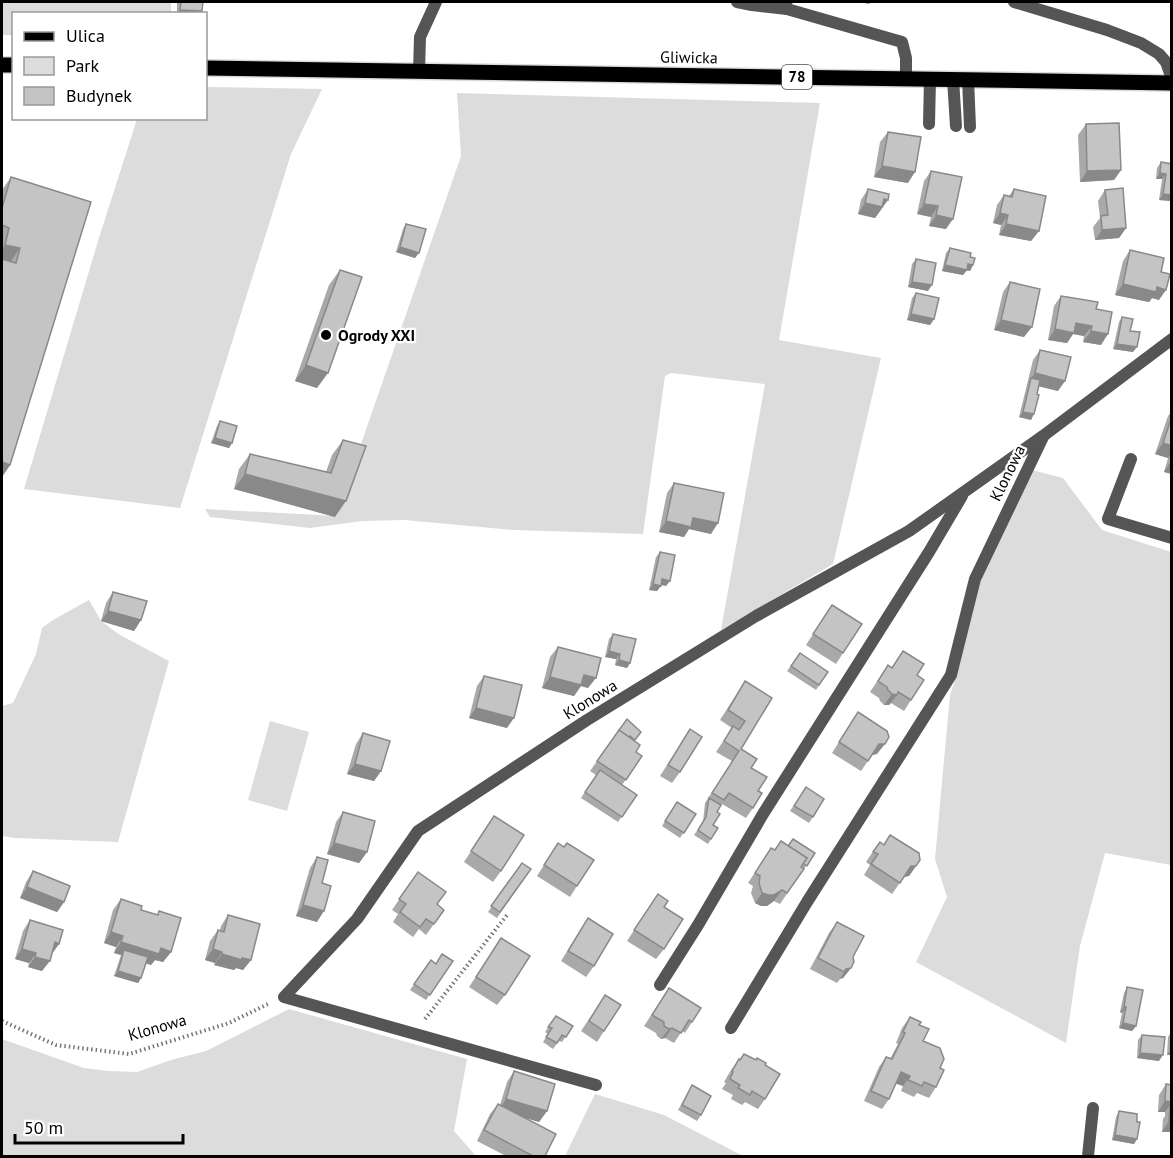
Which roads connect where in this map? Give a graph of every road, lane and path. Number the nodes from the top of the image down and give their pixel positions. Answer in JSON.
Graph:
{"nodes":[{"id":1,"x":436,"y":2,"type":"edge"},
{"id":2,"x":737,"y":2,"type":"edge"},
{"id":3,"x":1014,"y":2,"type":"edge"},
{"id":4,"x":786,"y":5,"type":"edge"},
{"id":5,"x":207,"y":68,"type":"edge"},
{"id":6,"x":419,"y":72,"type":"junction"},
{"id":7,"x":906,"y":78,"type":"junction"},
{"id":8,"x":930,"y":79,"type":"junction"},
{"id":9,"x":961,"y":79,"type":"junction"},
{"id":10,"x":1172,"y":81,"type":"edge"},
{"id":11,"x":929,"y":124,"type":"dead end"},
{"id":12,"x":956,"y":126,"type":"dead end"},
{"id":13,"x":970,"y":127,"type":"dead end"},
{"id":14,"x":1172,"y":339,"type":"edge"},
{"id":15,"x":1043,"y":436,"type":"junction"},
{"id":16,"x":1131,"y":459,"type":"dead end"},
{"id":17,"x":966,"y":490,"type":"junction"},
{"id":18,"x":1172,"y":538,"type":"edge"},
{"id":19,"x":507,"y":915,"type":"dead end"},
{"id":20,"x":660,"y":985,"type":"dead end"},
{"id":21,"x":284,"y":997,"type":"junction"},
{"id":22,"x":2,"y":1021,"type":"edge"},
{"id":23,"x":731,"y":1028,"type":"dead end"},
{"id":24,"x":414,"y":1034,"type":"junction"},
{"id":25,"x":596,"y":1085,"type":"dead end"},
{"id":26,"x":1093,"y":1108,"type":"dead end"},
{"id":27,"x":1088,"y":1156,"type":"edge"}],
"edges":[{"from":1,"to":6,"type":"street"},
{"from":2,"to":4,"type":"street"},
{"from":3,"to":10,"type":"street"},
{"from":4,"to":7,"type":"street"},
{"from":5,"to":6,"type":"main road","name":"Gliwicka","number":"78"},
{"from":6,"to":7,"type":"main road","name":"Gliwicka","number":"78"},
{"from":7,"to":8,"type":"main road","name":"Gliwicka","number":"78"},
{"from":8,"to":9,"type":"main road","name":"Gliwicka","number":"78"},
{"from":8,"to":11,"type":"street"},
{"from":9,"to":10,"type":"main road","name":"Gliwicka","number":"78"},
{"from":9,"to":12,"type":"street"},
{"from":9,"to":13,"type":"street"},
{"from":14,"to":15,"type":"street","name":"Klonowa"},
{"from":15,"to":17,"type":"street","name":"Klonowa"},
{"from":15,"to":23,"type":"street","name":"Klonowa"},
{"from":16,"to":18,"type":"street"},
{"from":17,"to":20,"type":"street","name":"Klonowa"},
{"from":17,"to":21,"type":"street","name":"Klonowa"},
{"from":19,"to":24,"type":"path"},
{"from":21,"to":22,"type":"path","name":"Klonowa"},
{"from":21,"to":24,"type":"street"},
{"from":24,"to":25,"type":"street"},
{"from":26,"to":27,"type":"street"}]}
